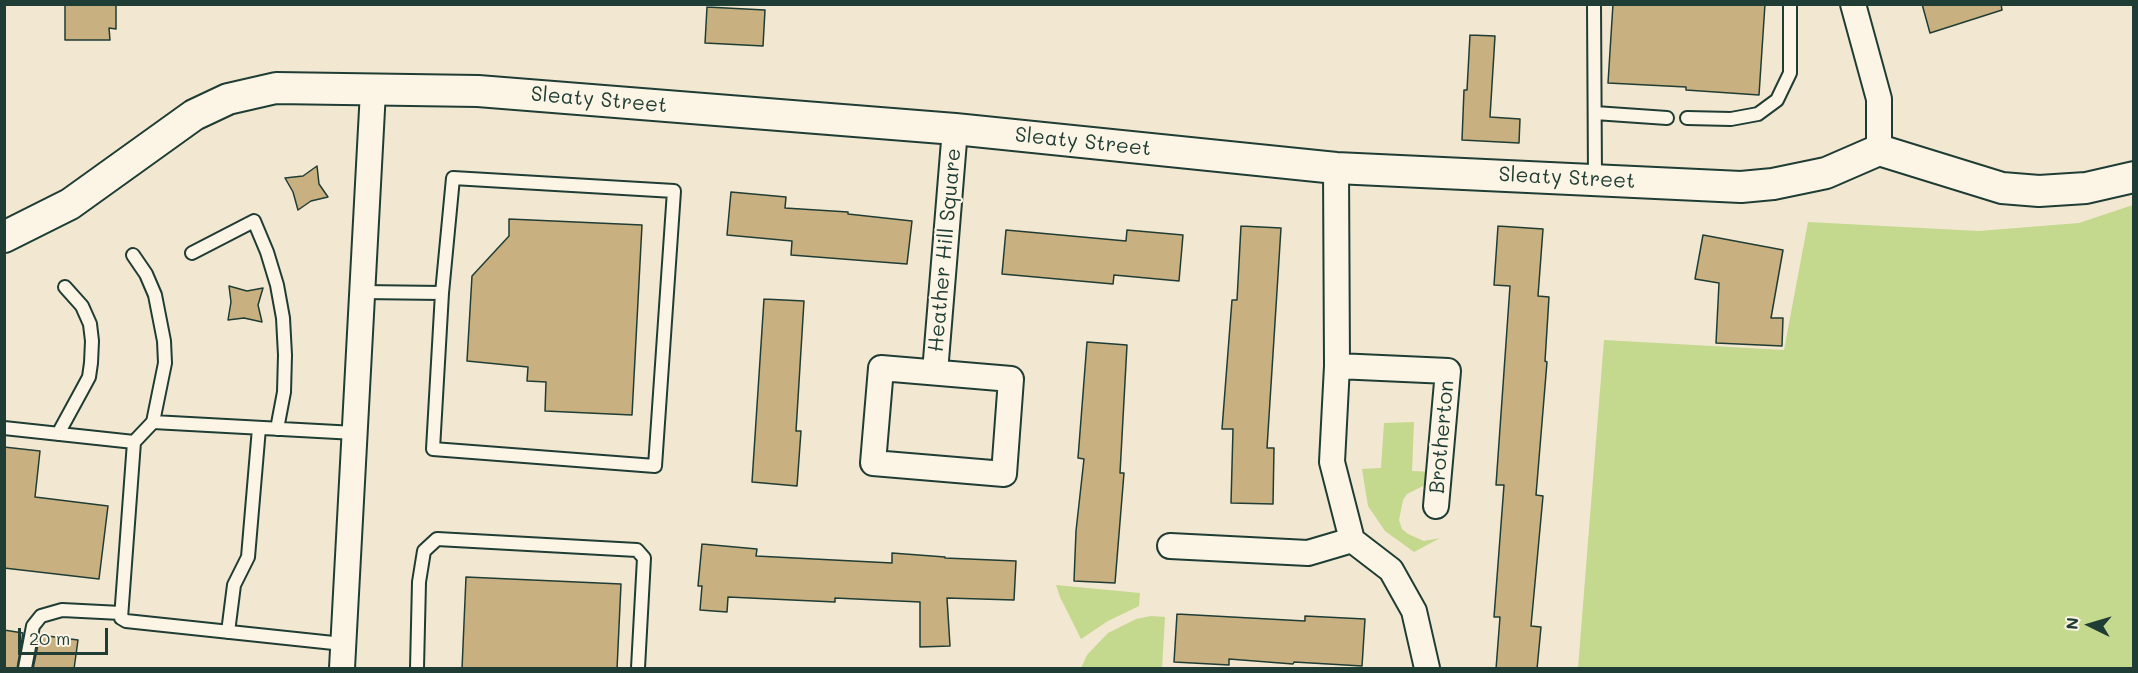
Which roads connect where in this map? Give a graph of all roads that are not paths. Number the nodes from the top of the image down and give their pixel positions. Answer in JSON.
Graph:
{"nodes":[{"id":1,"x":1594,"y":4,"type":"edge"},
{"id":2,"x":1790,"y":4,"type":"edge"},
{"id":3,"x":1853,"y":4,"type":"edge"},
{"id":4,"x":373,"y":91,"type":"junction"},
{"id":5,"x":1594,"y":114,"type":"junction"},
{"id":6,"x":1667,"y":118,"type":"dead end"},
{"id":7,"x":1687,"y":118,"type":"dead end"},
{"id":8,"x":955,"y":129,"type":"junction"},
{"id":9,"x":1879,"y":150,"type":"junction"},
{"id":10,"x":1336,"y":168,"type":"junction"},
{"id":11,"x":2133,"y":177,"type":"edge"},
{"id":12,"x":1595,"y":180,"type":"junction"},
{"id":13,"x":55,"y":211,"type":"junction"},
{"id":14,"x":4,"y":212,"type":"edge"},
{"id":15,"x":4,"y":237,"type":"edge"},
{"id":16,"x":192,"y":253,"type":"dead end"},
{"id":17,"x":133,"y":255,"type":"dead end"},
{"id":18,"x":65,"y":287,"type":"dead end"},
{"id":19,"x":362,"y":291,"type":"junction"},
{"id":20,"x":442,"y":293,"type":"junction"},
{"id":21,"x":1337,"y":366,"type":"junction"},
{"id":22,"x":935,"y":372,"type":"junction"},
{"id":23,"x":153,"y":422,"type":"junction"},
{"id":24,"x":259,"y":428,"type":"junction"},
{"id":25,"x":4,"y":429,"type":"edge"},
{"id":26,"x":277,"y":429,"type":"junction"},
{"id":27,"x":355,"y":433,"type":"junction"},
{"id":28,"x":58,"y":434,"type":"junction"},
{"id":29,"x":134,"y":442,"type":"junction"},
{"id":30,"x":1436,"y":506,"type":"dead end"},
{"id":31,"x":1352,"y":540,"type":"junction"},
{"id":32,"x":1170,"y":546,"type":"dead end"},
{"id":33,"x":122,"y":613,"type":"junction"},
{"id":34,"x":228,"y":632,"type":"junction"},
{"id":35,"x":343,"y":644,"type":"junction"},
{"id":36,"x":25,"y":669,"type":"edge"},
{"id":37,"x":342,"y":669,"type":"edge"},
{"id":38,"x":417,"y":669,"type":"edge"},
{"id":39,"x":638,"y":669,"type":"edge"},
{"id":40,"x":1427,"y":669,"type":"edge"}],
"edges":[{"from":1,"to":5,"type":"lane"},
{"from":2,"to":7,"type":"lane"},
{"from":3,"to":9,"type":"street"},
{"from":4,"to":8,"type":"street","name":"Sleaty Street"},
{"from":4,"to":13,"type":"street","name":"Sleaty Street"},
{"from":4,"to":19,"type":"street"},
{"from":5,"to":6,"type":"lane"},
{"from":5,"to":12,"type":"lane"},
{"from":8,"to":10,"type":"street","name":"Sleaty Street"},
{"from":8,"to":22,"type":"street","name":"Heather Hill Square"},
{"from":9,"to":11,"type":"street"},
{"from":9,"to":12,"type":"street","name":"Sleaty Street"},
{"from":10,"to":12,"type":"street","name":"Sleaty Street"},
{"from":10,"to":21,"type":"street"},
{"from":13,"to":14,"type":"street","name":"Sleaty Street"},
{"from":13,"to":15,"type":"street","name":"Sleaty Street"},
{"from":16,"to":26,"type":"lane"},
{"from":17,"to":23,"type":"lane"},
{"from":18,"to":28,"type":"lane"},
{"from":19,"to":20,"type":"lane"},
{"from":19,"to":27,"type":"street"},
{"from":20,"to":20,"type":"lane"},
{"from":21,"to":30,"type":"street","name":"Brotherton"},
{"from":21,"to":31,"type":"street"},
{"from":22,"to":22,"type":"street","name":"Heather Hill Square"},
{"from":23,"to":24,"type":"lane"},
{"from":23,"to":29,"type":"lane"},
{"from":24,"to":26,"type":"lane"},
{"from":24,"to":34,"type":"lane"},
{"from":25,"to":28,"type":"lane"},
{"from":26,"to":27,"type":"lane"},
{"from":27,"to":35,"type":"street"},
{"from":28,"to":29,"type":"lane"},
{"from":29,"to":33,"type":"lane"},
{"from":31,"to":32,"type":"street"},
{"from":31,"to":40,"type":"street"},
{"from":33,"to":34,"type":"lane"},
{"from":33,"to":36,"type":"lane"},
{"from":34,"to":35,"type":"lane"},
{"from":35,"to":37,"type":"street"},
{"from":38,"to":39,"type":"lane"}]}
